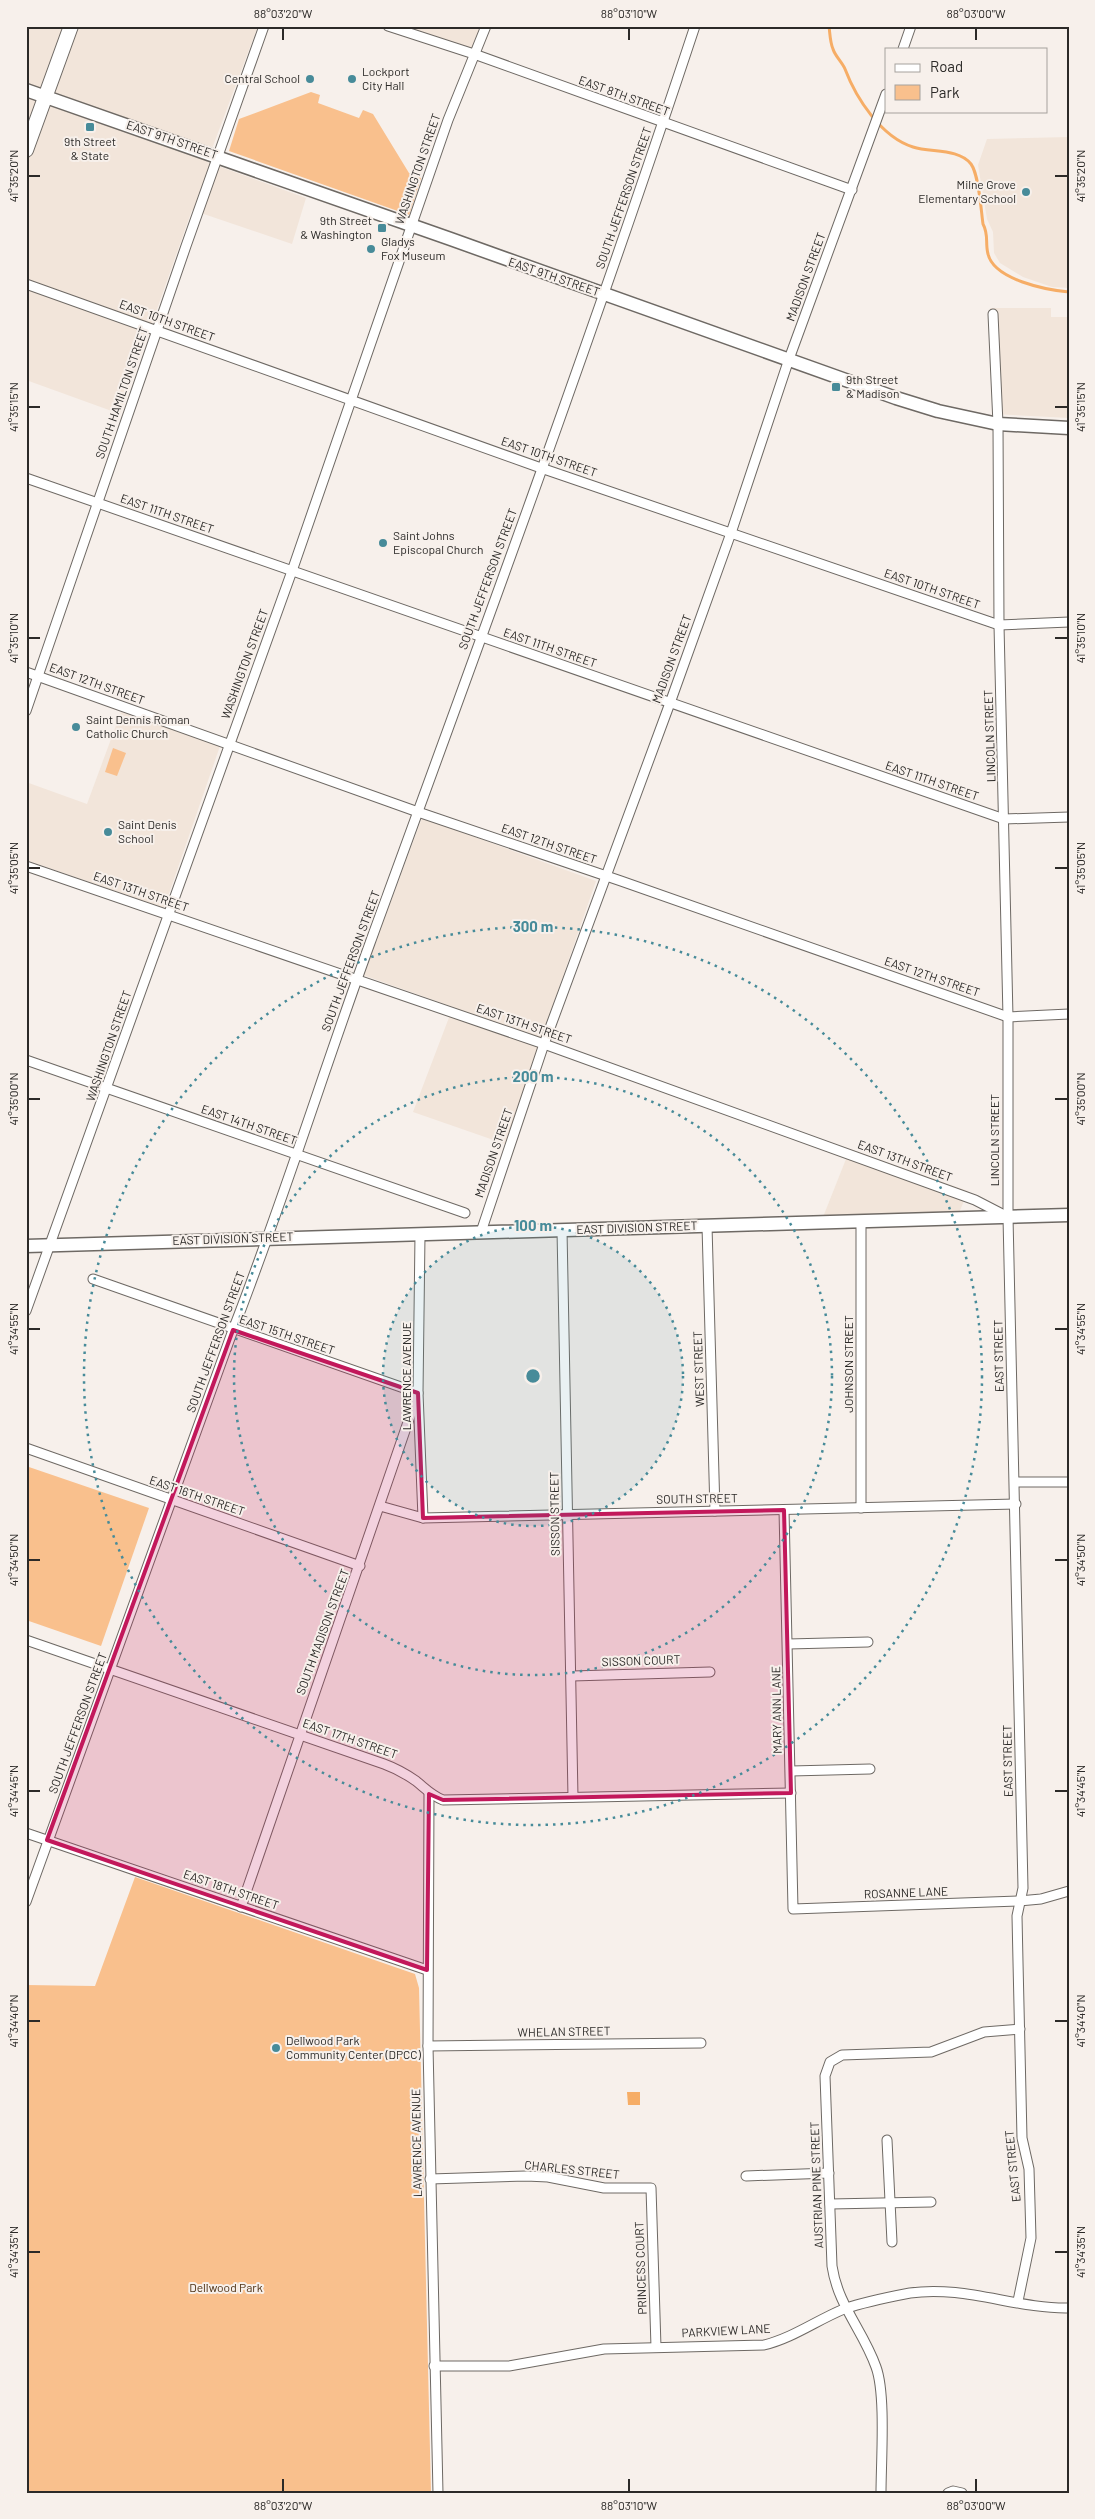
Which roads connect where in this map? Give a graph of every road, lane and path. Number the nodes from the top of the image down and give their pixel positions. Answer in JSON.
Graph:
{"nodes":[{"id":1,"x":71,"y":26,"type":"edge"},
{"id":2,"x":264,"y":26,"type":"edge"},
{"id":3,"x":388,"y":26,"type":"edge"},
{"id":4,"x":486,"y":26,"type":"edge"},
{"id":5,"x":696,"y":26,"type":"edge"},
{"id":6,"x":911,"y":26,"type":"edge"},
{"id":7,"x":903,"y":48,"type":"edge"},
{"id":8,"x":474,"y":54,"type":"junction"},
{"id":9,"x":26,"y":90,"type":"edge"},
{"id":10,"x":45,"y":96,"type":"junction"},
{"id":11,"x":885,"y":98,"type":"edge"},
{"id":12,"x":663,"y":123,"type":"junction"},
{"id":13,"x":26,"y":150,"type":"edge"},
{"id":14,"x":217,"y":156,"type":"junction"},
{"id":15,"x":852,"y":190,"type":"junction"},
{"id":16,"x":411,"y":227,"type":"junction"},
{"id":17,"x":26,"y":284,"type":"edge"},
{"id":18,"x":604,"y":294,"type":"junction"},
{"id":19,"x":993,"y":314,"type":"dead end"},
{"id":20,"x":157,"y":330,"type":"junction"},
{"id":21,"x":789,"y":359,"type":"junction"},
{"id":22,"x":351,"y":400,"type":"junction"},
{"id":23,"x":998,"y":424,"type":"junction"},
{"id":24,"x":1069,"y":428,"type":"edge"},
{"id":25,"x":542,"y":468,"type":"junction"},
{"id":26,"x":26,"y":478,"type":"edge"},
{"id":27,"x":97,"y":503,"type":"junction"},
{"id":28,"x":731,"y":533,"type":"junction"},
{"id":29,"x":292,"y":571,"type":"junction"},
{"id":30,"x":1069,"y":622,"type":"edge"},
{"id":31,"x":999,"y":625,"type":"junction"},
{"id":32,"x":480,"y":637,"type":"junction"},
{"id":33,"x":26,"y":672,"type":"edge"},
{"id":34,"x":38,"y":676,"type":"junction"},
{"id":35,"x":670,"y":703,"type":"junction"},
{"id":36,"x":26,"y":711,"type":"edge"},
{"id":37,"x":229,"y":744,"type":"junction"},
{"id":38,"x":418,"y":812,"type":"junction"},
{"id":39,"x":1069,"y":817,"type":"edge"},
{"id":40,"x":1004,"y":819,"type":"junction"},
{"id":41,"x":26,"y":866,"type":"edge"},
{"id":42,"x":605,"y":876,"type":"junction"},
{"id":43,"x":168,"y":915,"type":"junction"},
{"id":44,"x":357,"y":979,"type":"junction"},
{"id":45,"x":1069,"y":1014,"type":"edge"},
{"id":46,"x":1008,"y":1017,"type":"junction"},
{"id":47,"x":544,"y":1044,"type":"junction"},
{"id":48,"x":26,"y":1060,"type":"edge"},
{"id":49,"x":107,"y":1089,"type":"junction"},
{"id":50,"x":297,"y":1155,"type":"junction"},
{"id":51,"x":465,"y":1213,"type":"dead end"},
{"id":52,"x":1069,"y":1215,"type":"edge"},
{"id":53,"x":1008,"y":1217,"type":"junction"},
{"id":54,"x":861,"y":1221,"type":"junction"},
{"id":55,"x":707,"y":1226,"type":"junction"},
{"id":56,"x":562,"y":1230,"type":"junction"},
{"id":57,"x":481,"y":1232,"type":"junction"},
{"id":58,"x":420,"y":1235,"type":"junction"},
{"id":59,"x":269,"y":1237,"type":"junction"},
{"id":60,"x":49,"y":1245,"type":"junction"},
{"id":61,"x":26,"y":1246,"type":"edge"},
{"id":62,"x":92,"y":1279,"type":"dead end"},
{"id":63,"x":26,"y":1311,"type":"edge"},
{"id":64,"x":233,"y":1330,"type":"junction"},
{"id":65,"x":418,"y":1393,"type":"junction"},
{"id":66,"x":26,"y":1448,"type":"edge"},
{"id":67,"x":1015,"y":1482,"type":"junction"},
{"id":68,"x":1069,"y":1482,"type":"edge"},
{"id":69,"x":171,"y":1501,"type":"junction"},
{"id":70,"x":1016,"y":1504,"type":"junction"},
{"id":71,"x":380,"y":1506,"type":"junction"},
{"id":72,"x":861,"y":1508,"type":"junction"},
{"id":73,"x":784,"y":1510,"type":"junction"},
{"id":74,"x":716,"y":1511,"type":"junction"},
{"id":75,"x":568,"y":1514,"type":"junction"},
{"id":76,"x":423,"y":1518,"type":"junction"},
{"id":77,"x":360,"y":1566,"type":"junction"},
{"id":78,"x":26,"y":1640,"type":"edge"},
{"id":79,"x":868,"y":1642,"type":"dead end"},
{"id":80,"x":788,"y":1644,"type":"junction"},
{"id":81,"x":111,"y":1671,"type":"junction"},
{"id":82,"x":710,"y":1672,"type":"dead end"},
{"id":83,"x":572,"y":1676,"type":"junction"},
{"id":84,"x":299,"y":1735,"type":"junction"},
{"id":85,"x":870,"y":1769,"type":"dead end"},
{"id":86,"x":791,"y":1771,"type":"junction"},
{"id":87,"x":791,"y":1793,"type":"junction"},
{"id":88,"x":429,"y":1794,"type":"junction"},
{"id":89,"x":573,"y":1797,"type":"junction"},
{"id":90,"x":26,"y":1833,"type":"edge"},
{"id":91,"x":48,"y":1840,"type":"junction"},
{"id":92,"x":1069,"y":1891,"type":"edge"},
{"id":93,"x":1019,"y":1901,"type":"junction"},
{"id":94,"x":26,"y":1902,"type":"edge"},
{"id":95,"x":241,"y":1907,"type":"junction"},
{"id":96,"x":793,"y":1909,"type":"joint"},
{"id":97,"x":427,"y":1970,"type":"junction"},
{"id":98,"x":1020,"y":2029,"type":"junction"},
{"id":99,"x":701,"y":2043,"type":"dead end"},
{"id":100,"x":428,"y":2046,"type":"junction"},
{"id":101,"x":887,"y":2140,"type":"dead end"},
{"id":102,"x":829,"y":2173,"type":"junction"},
{"id":103,"x":746,"y":2176,"type":"dead end"},
{"id":104,"x":430,"y":2179,"type":"junction"},
{"id":105,"x":651,"y":2188,"type":"joint"},
{"id":106,"x":930,"y":2202,"type":"dead end"},
{"id":107,"x":890,"y":2203,"type":"junction"},
{"id":108,"x":830,"y":2204,"type":"junction"},
{"id":109,"x":892,"y":2242,"type":"dead end"},
{"id":110,"x":1018,"y":2301,"type":"junction"},
{"id":111,"x":1069,"y":2308,"type":"edge"},
{"id":112,"x":845,"y":2309,"type":"junction"},
{"id":113,"x":656,"y":2347,"type":"junction"},
{"id":114,"x":434,"y":2366,"type":"junction"},
{"id":115,"x":438,"y":2493,"type":"edge"},
{"id":116,"x":881,"y":2493,"type":"edge"},
{"id":117,"x":948,"y":2493,"type":"edge"},
{"id":118,"x":962,"y":2493,"type":"edge"}],
"edges":[{"from":1,"to":10,"type":"main road"},
{"from":2,"to":14,"type":"street","name":"SOUTH HAMILTON STREET"},
{"from":3,"to":8,"type":"street","name":"EAST 8TH STREET"},
{"from":4,"to":8,"type":"street","name":"WASHINGTON STREET"},
{"from":5,"to":12,"type":"street","name":"SOUTH JEFFERSON STREET"},
{"from":6,"to":7,"type":"street"},
{"from":8,"to":12,"type":"street","name":"EAST 8TH STREET"},
{"from":8,"to":16,"type":"street","name":"WASHINGTON STREET"},
{"from":9,"to":10,"type":"main road","name":"EAST 9TH STREET"},
{"from":10,"to":13,"type":"main road"},
{"from":10,"to":14,"type":"main road","name":"EAST 9TH STREET"},
{"from":11,"to":15,"type":"street","name":"MADISON STREET"},
{"from":12,"to":15,"type":"street","name":"EAST 8TH STREET"},
{"from":12,"to":18,"type":"street","name":"SOUTH JEFFERSON STREET"},
{"from":14,"to":16,"type":"main road","name":"EAST 9TH STREET"},
{"from":14,"to":20,"type":"street","name":"SOUTH HAMILTON STREET"},
{"from":15,"to":21,"type":"street","name":"MADISON STREET"},
{"from":16,"to":18,"type":"main road","name":"EAST 9TH STREET"},
{"from":16,"to":22,"type":"street","name":"WASHINGTON STREET"},
{"from":17,"to":20,"type":"street","name":"EAST 10TH STREET"},
{"from":18,"to":21,"type":"main road","name":"EAST 9TH STREET"},
{"from":18,"to":25,"type":"street","name":"SOUTH JEFFERSON STREET"},
{"from":19,"to":23,"type":"street","name":"LINCOLN STREET"},
{"from":20,"to":22,"type":"street","name":"EAST 10TH STREET"},
{"from":20,"to":27,"type":"street","name":"SOUTH HAMILTON STREET"},
{"from":21,"to":23,"type":"main road","name":"EAST 9TH STREET"},
{"from":21,"to":28,"type":"street","name":"MADISON STREET"},
{"from":22,"to":25,"type":"street","name":"EAST 10TH STREET"},
{"from":22,"to":29,"type":"street","name":"WASHINGTON STREET"},
{"from":23,"to":24,"type":"main road","name":"EAST 9TH STREET"},
{"from":23,"to":31,"type":"street","name":"LINCOLN STREET"},
{"from":25,"to":28,"type":"street","name":"EAST 10TH STREET"},
{"from":25,"to":32,"type":"street","name":"SOUTH JEFFERSON STREET"},
{"from":26,"to":27,"type":"street","name":"EAST 11TH STREET"},
{"from":27,"to":29,"type":"street","name":"EAST 11TH STREET"},
{"from":27,"to":34,"type":"street","name":"SOUTH HAMILTON STREET"},
{"from":28,"to":31,"type":"street","name":"EAST 10TH STREET"},
{"from":28,"to":35,"type":"street","name":"MADISON STREET"},
{"from":29,"to":32,"type":"street","name":"EAST 11TH STREET"},
{"from":29,"to":37,"type":"street","name":"WASHINGTON STREET"},
{"from":30,"to":31,"type":"street","name":"EAST 10TH STREET"},
{"from":31,"to":40,"type":"street","name":"LINCOLN STREET"},
{"from":32,"to":35,"type":"street","name":"EAST 11TH STREET"},
{"from":32,"to":38,"type":"street","name":"SOUTH JEFFERSON STREET"},
{"from":33,"to":34,"type":"street","name":"EAST 12TH STREET"},
{"from":34,"to":36,"type":"street","name":"SOUTH HAMILTON STREET"},
{"from":34,"to":37,"type":"street","name":"EAST 12TH STREET"},
{"from":35,"to":40,"type":"street","name":"EAST 11TH STREET"},
{"from":35,"to":42,"type":"street","name":"MADISON STREET"},
{"from":37,"to":38,"type":"street","name":"EAST 12TH STREET"},
{"from":37,"to":43,"type":"street","name":"WASHINGTON STREET"},
{"from":38,"to":42,"type":"street","name":"EAST 12TH STREET"},
{"from":38,"to":44,"type":"street","name":"SOUTH JEFFERSON STREET"},
{"from":39,"to":40,"type":"street","name":"EAST 11TH STREET"},
{"from":40,"to":46,"type":"street","name":"LINCOLN STREET"},
{"from":41,"to":43,"type":"street","name":"EAST 13TH STREET"},
{"from":42,"to":46,"type":"street","name":"EAST 12TH STREET"},
{"from":42,"to":47,"type":"street","name":"MADISON STREET"},
{"from":43,"to":44,"type":"street","name":"EAST 13TH STREET"},
{"from":43,"to":49,"type":"street","name":"WASHINGTON STREET"},
{"from":44,"to":47,"type":"street","name":"EAST 13TH STREET"},
{"from":44,"to":50,"type":"street","name":"SOUTH JEFFERSON STREET"},
{"from":45,"to":46,"type":"street","name":"EAST 12TH STREET"},
{"from":46,"to":53,"type":"street","name":"LINCOLN STREET"},
{"from":47,"to":53,"type":"street","name":"EAST 13TH STREET"},
{"from":47,"to":57,"type":"street","name":"MADISON STREET"},
{"from":48,"to":49,"type":"street","name":"EAST 14TH STREET"},
{"from":49,"to":50,"type":"street","name":"EAST 14TH STREET"},
{"from":49,"to":60,"type":"street","name":"WASHINGTON STREET"},
{"from":50,"to":51,"type":"street","name":"EAST 14TH STREET"},
{"from":50,"to":59,"type":"street","name":"SOUTH JEFFERSON STREET"},
{"from":52,"to":53,"type":"main road","name":"EAST DIVISION STREET"},
{"from":53,"to":54,"type":"main road","name":"EAST DIVISION STREET"},
{"from":53,"to":67,"type":"street","name":"EAST STREET"},
{"from":54,"to":55,"type":"main road","name":"EAST DIVISION STREET"},
{"from":54,"to":72,"type":"street","name":"JOHNSON STREET"},
{"from":55,"to":56,"type":"main road","name":"EAST DIVISION STREET"},
{"from":55,"to":74,"type":"street","name":"WEST STREET"},
{"from":56,"to":57,"type":"main road","name":"EAST DIVISION STREET"},
{"from":56,"to":75,"type":"street","name":"SISSON STREET"},
{"from":57,"to":58,"type":"main road","name":"EAST DIVISION STREET"},
{"from":58,"to":59,"type":"main road","name":"EAST DIVISION STREET"},
{"from":58,"to":65,"type":"street","name":"LAWRENCE AVENUE"},
{"from":59,"to":60,"type":"main road","name":"EAST DIVISION STREET"},
{"from":59,"to":64,"type":"street","name":"SOUTH JEFFERSON STREET"},
{"from":60,"to":61,"type":"main road","name":"EAST DIVISION STREET"},
{"from":60,"to":63,"type":"street","name":"WASHINGTON STREET"},
{"from":62,"to":64,"type":"street","name":"EAST 15TH STREET"},
{"from":64,"to":65,"type":"street","name":"EAST 15TH STREET"},
{"from":64,"to":69,"type":"street","name":"SOUTH JEFFERSON STREET"},
{"from":65,"to":71,"type":"street","name":"SOUTH MADISON STREET"},
{"from":65,"to":76,"type":"street","name":"LAWRENCE AVENUE"},
{"from":66,"to":69,"type":"street","name":"EAST 16TH STREET"},
{"from":67,"to":68,"type":"street"},
{"from":67,"to":70,"type":"street","name":"EAST STREET"},
{"from":69,"to":77,"type":"street","name":"EAST 16TH STREET"},
{"from":69,"to":81,"type":"street","name":"SOUTH JEFFERSON STREET"},
{"from":70,"to":72,"type":"street","name":"SOUTH STREET"},
{"from":70,"to":93,"type":"street","name":"EAST STREET"},
{"from":71,"to":76,"type":"street","name":"SOUTH STREET"},
{"from":71,"to":77,"type":"street","name":"SOUTH MADISON STREET"},
{"from":72,"to":73,"type":"street","name":"SOUTH STREET"},
{"from":73,"to":74,"type":"street","name":"SOUTH STREET"},
{"from":73,"to":80,"type":"street","name":"MARY ANN LANE"},
{"from":74,"to":75,"type":"street","name":"SOUTH STREET"},
{"from":75,"to":76,"type":"street","name":"SOUTH STREET"},
{"from":75,"to":83,"type":"street","name":"SISSON STREET"},
{"from":77,"to":84,"type":"street","name":"SOUTH MADISON STREET"},
{"from":78,"to":81,"type":"street","name":"EAST 17TH STREET"},
{"from":79,"to":80,"type":"street"},
{"from":80,"to":86,"type":"street","name":"MARY ANN LANE"},
{"from":81,"to":84,"type":"street","name":"EAST 17TH STREET"},
{"from":81,"to":91,"type":"street","name":"SOUTH JEFFERSON STREET"},
{"from":82,"to":83,"type":"street","name":"SISSON COURT"},
{"from":83,"to":89,"type":"street","name":"SISSON STREET"},
{"from":84,"to":88,"type":"street","name":"EAST 17TH STREET"},
{"from":84,"to":95,"type":"street","name":"SOUTH MADISON STREET"},
{"from":85,"to":86,"type":"street"},
{"from":86,"to":87,"type":"street","name":"MARY ANN LANE"},
{"from":87,"to":89,"type":"street","name":"EAST 17TH STREET"},
{"from":87,"to":96,"type":"street","name":"MARY ANN LANE"},
{"from":88,"to":89,"type":"street","name":"EAST 17TH STREET"},
{"from":88,"to":97,"type":"street","name":"LAWRENCE AVENUE"},
{"from":90,"to":91,"type":"street","name":"EAST 18TH STREET"},
{"from":91,"to":94,"type":"street","name":"SOUTH JEFFERSON STREET"},
{"from":91,"to":95,"type":"street","name":"EAST 18TH STREET"},
{"from":92,"to":93,"type":"street","name":"ROSANNE LANE"},
{"from":93,"to":96,"type":"street","name":"ROSANNE LANE"},
{"from":93,"to":98,"type":"street","name":"EAST STREET"},
{"from":95,"to":97,"type":"street","name":"EAST 18TH STREET"},
{"from":97,"to":100,"type":"street","name":"LAWRENCE AVENUE"},
{"from":98,"to":102,"type":"street","name":"AUSTRIAN PINE STREET"},
{"from":98,"to":110,"type":"street","name":"EAST STREET"},
{"from":99,"to":100,"type":"street","name":"WHELAN STREET"},
{"from":100,"to":104,"type":"street","name":"LAWRENCE AVENUE"},
{"from":101,"to":107,"type":"street"},
{"from":102,"to":103,"type":"street"},
{"from":102,"to":108,"type":"street","name":"AUSTRIAN PINE STREET"},
{"from":104,"to":105,"type":"street","name":"CHARLES STREET"},
{"from":104,"to":114,"type":"street","name":"LAWRENCE AVENUE"},
{"from":105,"to":113,"type":"street","name":"PRINCESS COURT"},
{"from":106,"to":107,"type":"street"},
{"from":107,"to":108,"type":"street"},
{"from":107,"to":109,"type":"street"},
{"from":108,"to":112,"type":"street","name":"AUSTRIAN PINE STREET"},
{"from":110,"to":111,"type":"street","name":"PARKVIEW LANE"},
{"from":110,"to":112,"type":"street","name":"PARKVIEW LANE"},
{"from":112,"to":113,"type":"street","name":"PARKVIEW LANE"},
{"from":112,"to":116,"type":"street","name":"AUSTRIAN PINE STREET"},
{"from":113,"to":114,"type":"street","name":"PARKVIEW LANE"},
{"from":114,"to":115,"type":"street","name":"LAWRENCE AVENUE"},
{"from":117,"to":118,"type":"street"}]}
